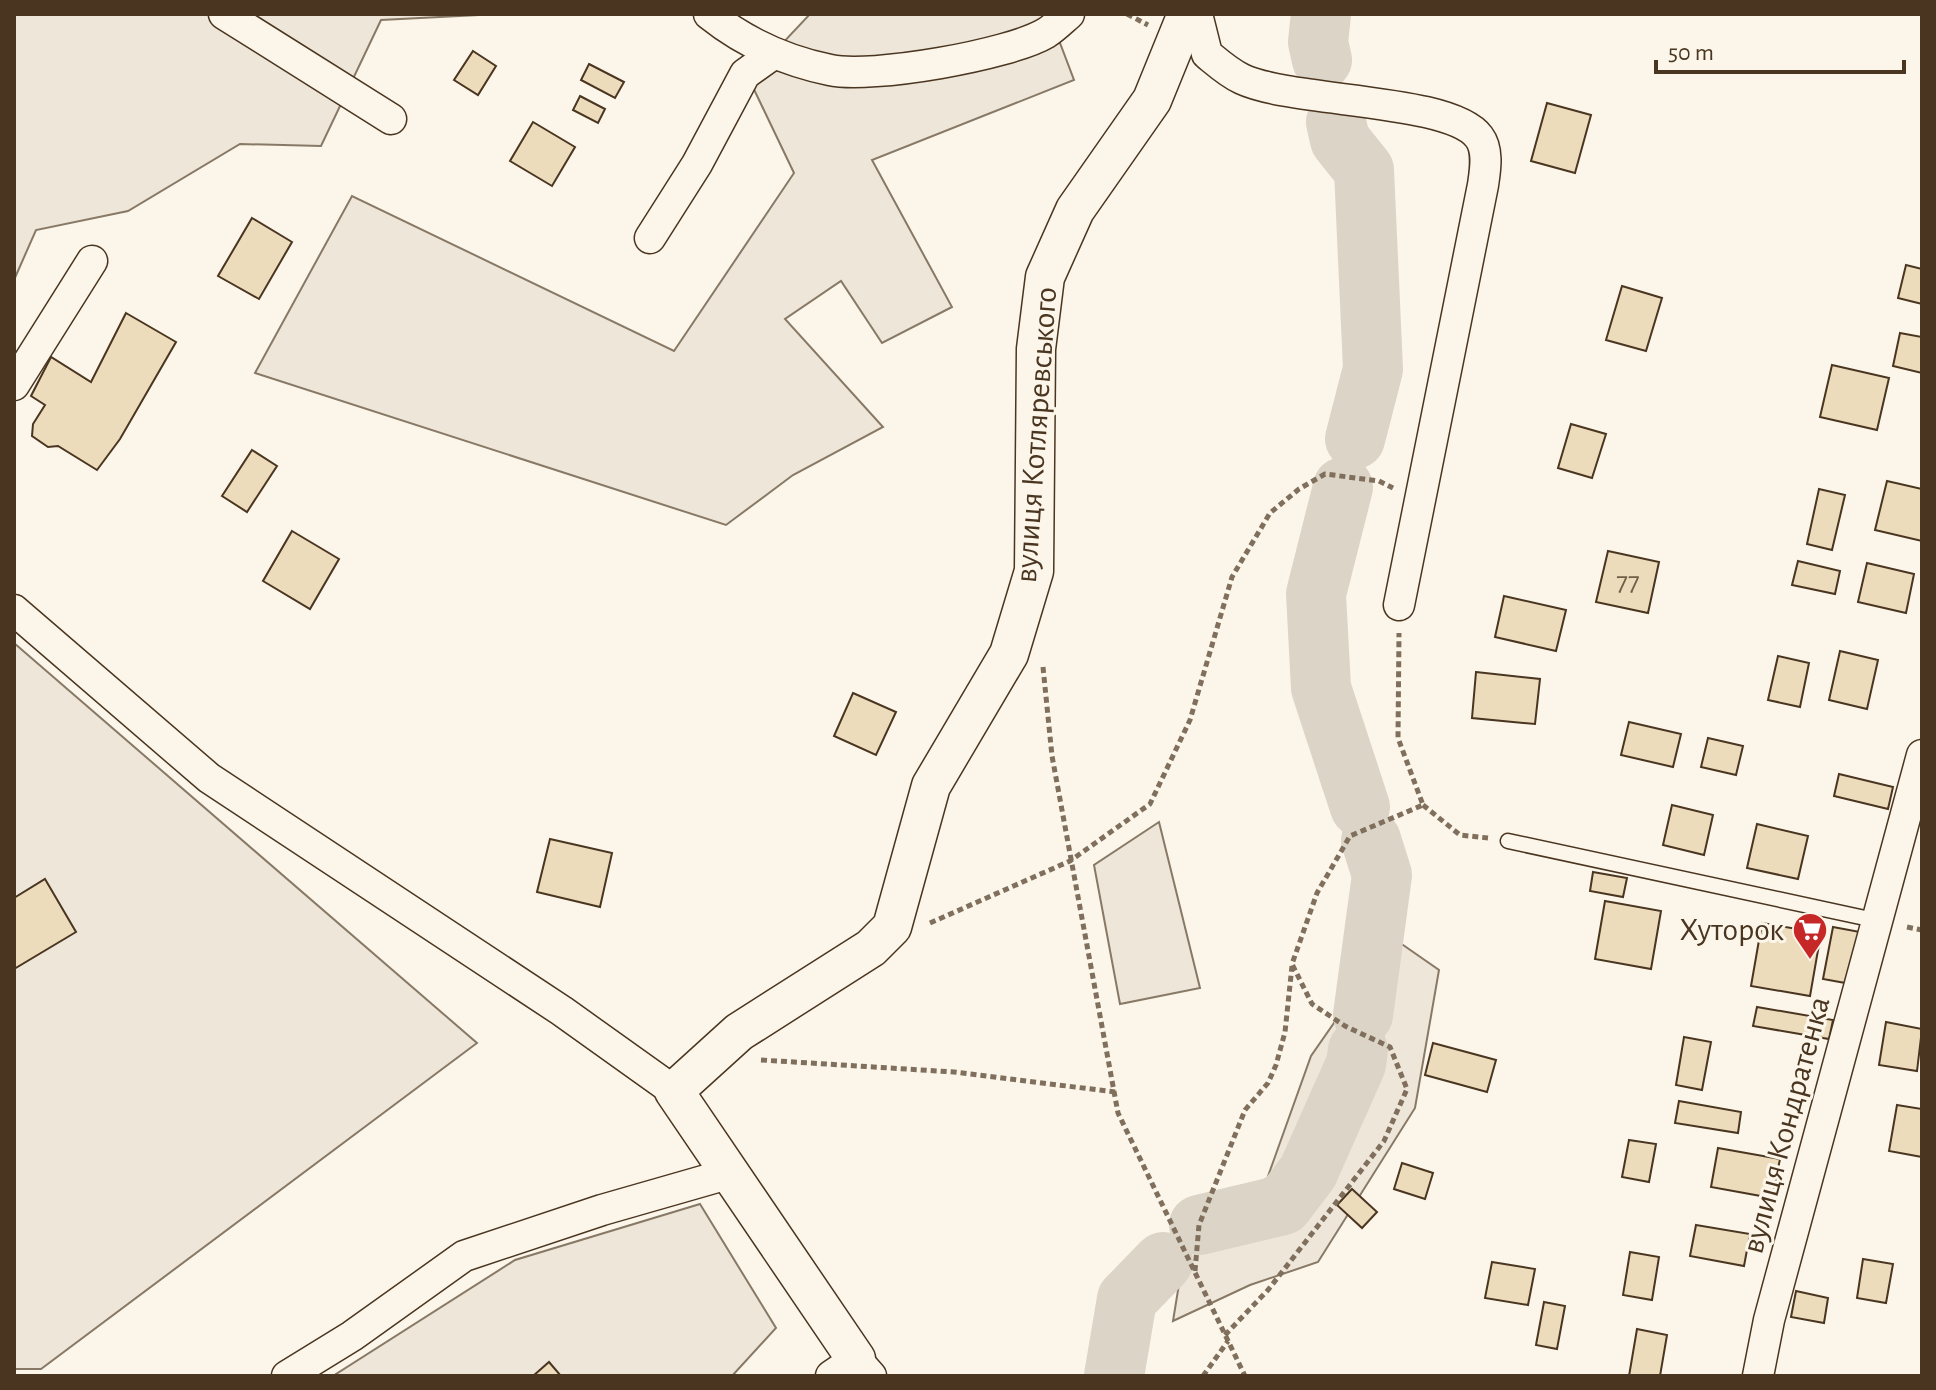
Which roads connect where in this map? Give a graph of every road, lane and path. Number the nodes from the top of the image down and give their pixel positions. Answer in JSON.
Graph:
{"nodes":[{"id":1,"x":224,"y":14,"type":"edge"},
{"id":2,"x":709,"y":14,"type":"edge"},
{"id":3,"x":1069,"y":14,"type":"edge"},
{"id":4,"x":1187,"y":14,"type":"edge"},
{"id":5,"x":1197,"y":14,"type":"edge"},
{"id":6,"x":773,"y":54,"type":"junction"},
{"id":7,"x":391,"y":119,"type":"dead end"},
{"id":8,"x":650,"y":238,"type":"dead end"},
{"id":9,"x":92,"y":261,"type":"dead end"},
{"id":10,"x":14,"y":385,"type":"edge"},
{"id":11,"x":1422,"y":504,"type":"junction"},
{"id":12,"x":1399,"y":605,"type":"joint"},
{"id":13,"x":14,"y":610,"type":"edge"},
{"id":14,"x":1043,"y":663,"type":"dead end"},
{"id":15,"x":1922,"y":755,"type":"edge"},
{"id":16,"x":1423,"y":805,"type":"junction"},
{"id":17,"x":1508,"y":841,"type":"joint"},
{"id":18,"x":1070,"y":861,"type":"junction"},
{"id":19,"x":1880,"y":921,"type":"junction"},
{"id":20,"x":927,"y":925,"type":"dead end"},
{"id":21,"x":1292,"y":964,"type":"junction"},
{"id":22,"x":711,"y":1057,"type":"junction"},
{"id":23,"x":674,"y":1091,"type":"junction"},
{"id":24,"x":1115,"y":1092,"type":"junction"},
{"id":25,"x":731,"y":1173,"type":"junction"},
{"id":26,"x":1195,"y":1272,"type":"junction"},
{"id":27,"x":1227,"y":1338,"type":"junction"},
{"id":28,"x":853,"y":1370,"type":"edge"},
{"id":29,"x":287,"y":1376,"type":"edge"},
{"id":30,"x":1203,"y":1376,"type":"edge"},
{"id":31,"x":1245,"y":1376,"type":"edge"},
{"id":32,"x":1758,"y":1376,"type":"edge"}],
"edges":[{"from":1,"to":7,"type":"street"},
{"from":2,"to":6,"type":"street"},
{"from":3,"to":6,"type":"street"},
{"from":4,"to":22,"type":"street","name":"вулиця Котляревського"},
{"from":5,"to":11,"type":"street"},
{"from":6,"to":8,"type":"street"},
{"from":9,"to":10,"type":"street"},
{"from":11,"to":12,"type":"street"},
{"from":11,"to":18,"type":"path"},
{"from":12,"to":16,"type":"path"},
{"from":13,"to":23,"type":"street"},
{"from":14,"to":18,"type":"path"},
{"from":15,"to":19,"type":"street","name":"вулиця Кондратенка"},
{"from":16,"to":17,"type":"path"},
{"from":16,"to":21,"type":"path"},
{"from":17,"to":19,"type":"lane"},
{"from":18,"to":20,"type":"path"},
{"from":18,"to":24,"type":"path"},
{"from":19,"to":32,"type":"street","name":"вулиця Кондратенка"},
{"from":21,"to":26,"type":"path"},
{"from":21,"to":27,"type":"path"},
{"from":22,"to":23,"type":"street","name":"вулиця Котляревського"},
{"from":22,"to":24,"type":"path"},
{"from":23,"to":25,"type":"street"},
{"from":24,"to":26,"type":"path"},
{"from":25,"to":28,"type":"street"},
{"from":25,"to":29,"type":"street"},
{"from":26,"to":27,"type":"path"},
{"from":27,"to":30,"type":"path"},
{"from":27,"to":31,"type":"path"}]}
